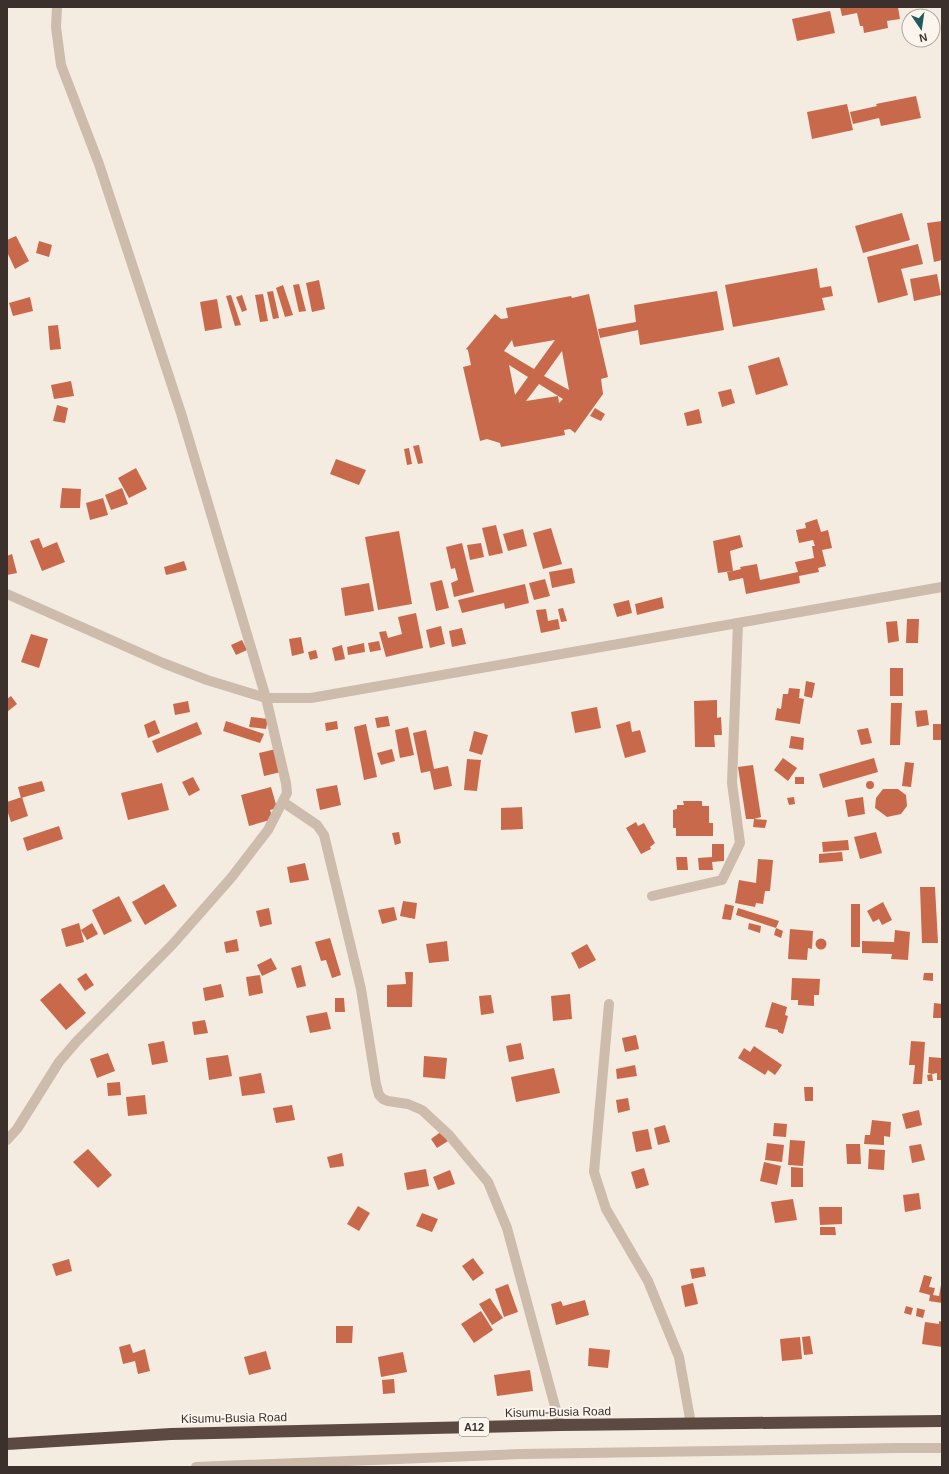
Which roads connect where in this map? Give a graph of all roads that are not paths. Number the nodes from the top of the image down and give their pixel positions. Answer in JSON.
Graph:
{"nodes":[{"id":1,"x":57,"y":7,"type":"edge"},
{"id":2,"x":942,"y":587,"type":"edge"},
{"id":3,"x":7,"y":594,"type":"edge"},
{"id":4,"x":738,"y":623,"type":"junction"},
{"id":5,"x":266,"y":698,"type":"junction"},
{"id":6,"x":283,"y":802,"type":"junction"},
{"id":7,"x":652,"y":896,"type":"dead end"},
{"id":8,"x":609,"y":1004,"type":"dead end"},
{"id":9,"x":7,"y":1140,"type":"edge"},
{"id":10,"x":942,"y":1421,"type":"edge"},
{"id":11,"x":691,"y":1424,"type":"junction"},
{"id":12,"x":560,"y":1425,"type":"junction"},
{"id":13,"x":7,"y":1444,"type":"edge"},
{"id":14,"x":942,"y":1448,"type":"edge"},
{"id":15,"x":237,"y":1466,"type":"edge"},
{"id":16,"x":196,"y":1467,"type":"edge"}],
"edges":[{"from":1,"to":5,"type":"street"},
{"from":2,"to":4,"type":"street"},
{"from":3,"to":5,"type":"street"},
{"from":4,"to":5,"type":"street"},
{"from":4,"to":7,"type":"street"},
{"from":5,"to":6,"type":"street"},
{"from":6,"to":9,"type":"street"},
{"from":6,"to":12,"type":"street"},
{"from":8,"to":11,"type":"street"},
{"from":10,"to":11,"type":"highway","name":"Kisumu-Busia Road","number":"A12"},
{"from":11,"to":12,"type":"highway","name":"Kisumu-Busia Road","number":"A12"},
{"from":12,"to":13,"type":"highway","name":"Kisumu-Busia Road","number":"A12"},
{"from":14,"to":15,"type":"street"},
{"from":15,"to":16,"type":"street"}]}
